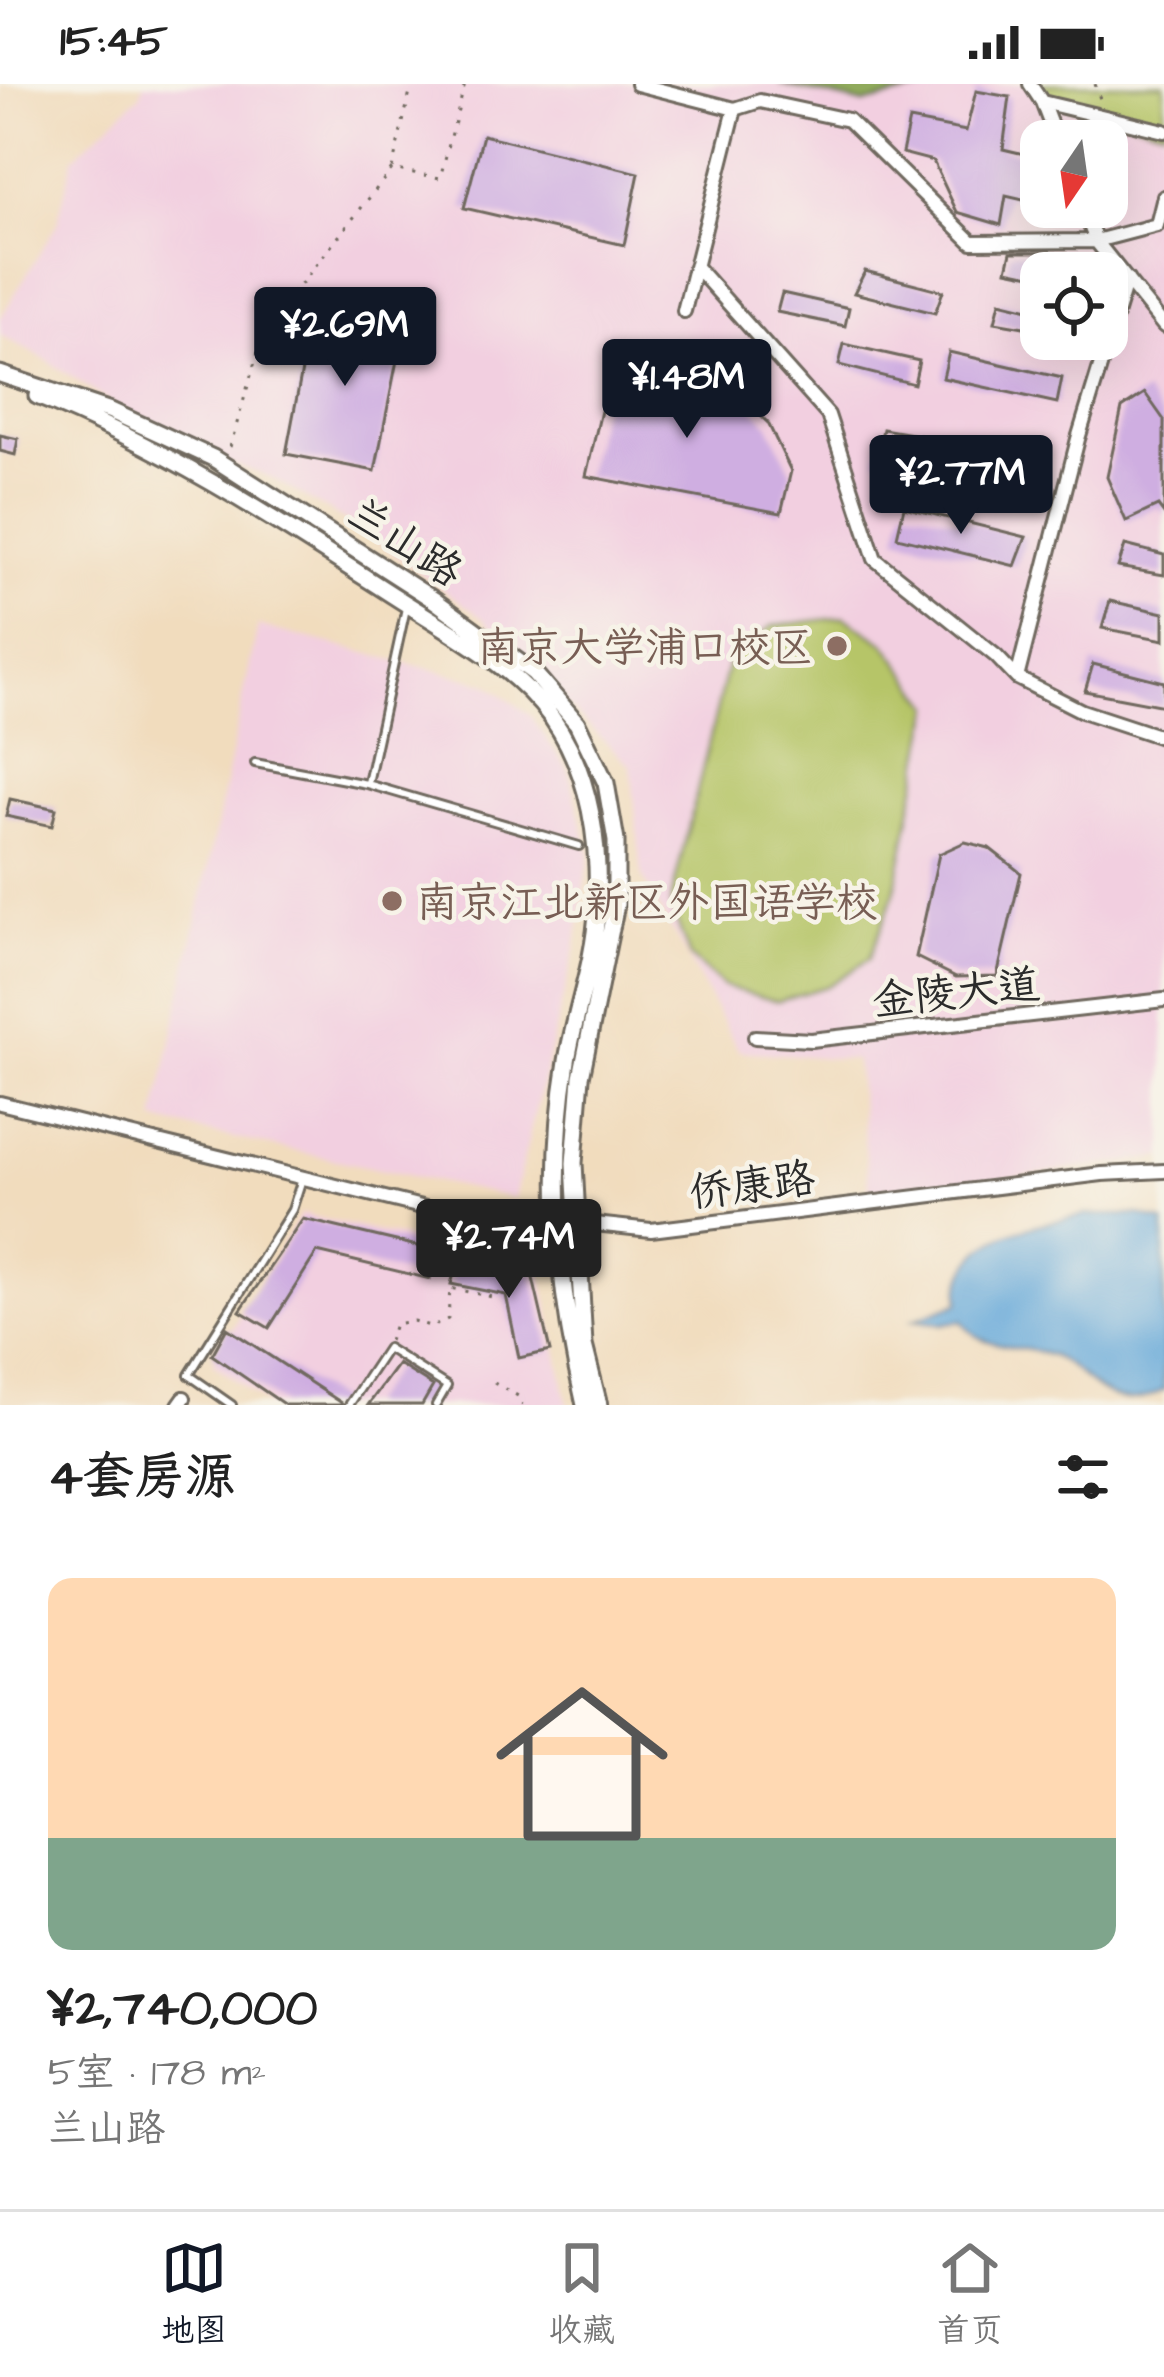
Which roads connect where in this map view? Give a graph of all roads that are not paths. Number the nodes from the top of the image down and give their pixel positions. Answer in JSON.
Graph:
{"nodes":[{"id":1,"x":637,"y":84,"type":"edge"},
{"id":2,"x":764,"y":84,"type":"edge"},
{"id":3,"x":1030,"y":84,"type":"edge"},
{"id":4,"x":760,"y":101,"type":"junction"},
{"id":5,"x":1042,"y":102,"type":"junction"},
{"id":6,"x":734,"y":109,"type":"junction"},
{"id":7,"x":1049,"y":120,"type":"edge"},
{"id":8,"x":1164,"y":131,"type":"edge"},
{"id":9,"x":1164,"y":197,"type":"edge"},
{"id":10,"x":1091,"y":228,"type":"edge"},
{"id":11,"x":1096,"y":241,"type":"junction"},
{"id":12,"x":1105,"y":252,"type":"edge"},
{"id":13,"x":696,"y":267,"type":"junction"},
{"id":14,"x":1128,"y":280,"type":"edge"},
{"id":15,"x":684,"y":311,"type":"dead end"},
{"id":16,"x":1164,"y":326,"type":"edge"},
{"id":17,"x":1102,"y":360,"type":"edge"},
{"id":18,"x":0,"y":374,"type":"edge"},
{"id":19,"x":0,"y":384,"type":"edge"},
{"id":20,"x":407,"y":604,"type":"junction"},
{"id":21,"x":1018,"y":678,"type":"junction"},
{"id":22,"x":1164,"y":738,"type":"edge"},
{"id":23,"x":255,"y":763,"type":"dead end"},
{"id":24,"x":367,"y":784,"type":"junction"},
{"id":25,"x":579,"y":846,"type":"dead end"},
{"id":26,"x":1164,"y":1000,"type":"edge"},
{"id":27,"x":755,"y":1037,"type":"dead end"},
{"id":28,"x":0,"y":1103,"type":"edge"},
{"id":29,"x":1164,"y":1171,"type":"edge"},
{"id":30,"x":302,"y":1180,"type":"junction"},
{"id":31,"x":557,"y":1220,"type":"junction"},
{"id":32,"x":576,"y":1222,"type":"junction"},
{"id":33,"x":232,"y":1405,"type":"edge"},
{"id":34,"x":349,"y":1405,"type":"edge"},
{"id":35,"x":436,"y":1405,"type":"edge"},
{"id":36,"x":585,"y":1405,"type":"edge"},
{"id":37,"x":599,"y":1405,"type":"edge"}],
"edges":[{"from":1,"to":6,"type":"street"},
{"from":2,"to":4,"type":"lane"},
{"from":3,"to":5,"type":"street"},
{"from":4,"to":6,"type":"street"},
{"from":4,"to":11,"type":"street"},
{"from":5,"to":7,"type":"street"},
{"from":5,"to":8,"type":"street"},
{"from":6,"to":13,"type":"street"},
{"from":9,"to":11,"type":"street"},
{"from":10,"to":11,"type":"street"},
{"from":11,"to":12,"type":"street"},
{"from":13,"to":15,"type":"street"},
{"from":13,"to":21,"type":"street"},
{"from":14,"to":16,"type":"street"},
{"from":17,"to":21,"type":"street"},
{"from":18,"to":32,"type":"street","name":"兰山路"},
{"from":19,"to":20,"type":"street","name":"兰山路"},
{"from":20,"to":24,"type":"lane"},
{"from":20,"to":31,"type":"street","name":"兰山路"},
{"from":21,"to":22,"type":"street"},
{"from":23,"to":24,"type":"lane"},
{"from":24,"to":25,"type":"lane"},
{"from":26,"to":27,"type":"street","name":"金陵大道"},
{"from":28,"to":30,"type":"street","name":"侨康路"},
{"from":29,"to":32,"type":"street","name":"侨康路"},
{"from":30,"to":31,"type":"street","name":"侨康路"},
{"from":30,"to":33,"type":"lane"},
{"from":31,"to":32,"type":"street","name":"侨康路"},
{"from":31,"to":36,"type":"street","name":"兰山路"},
{"from":32,"to":37,"type":"street","name":"兰山路"},
{"from":34,"to":35,"type":"lane"}]}
